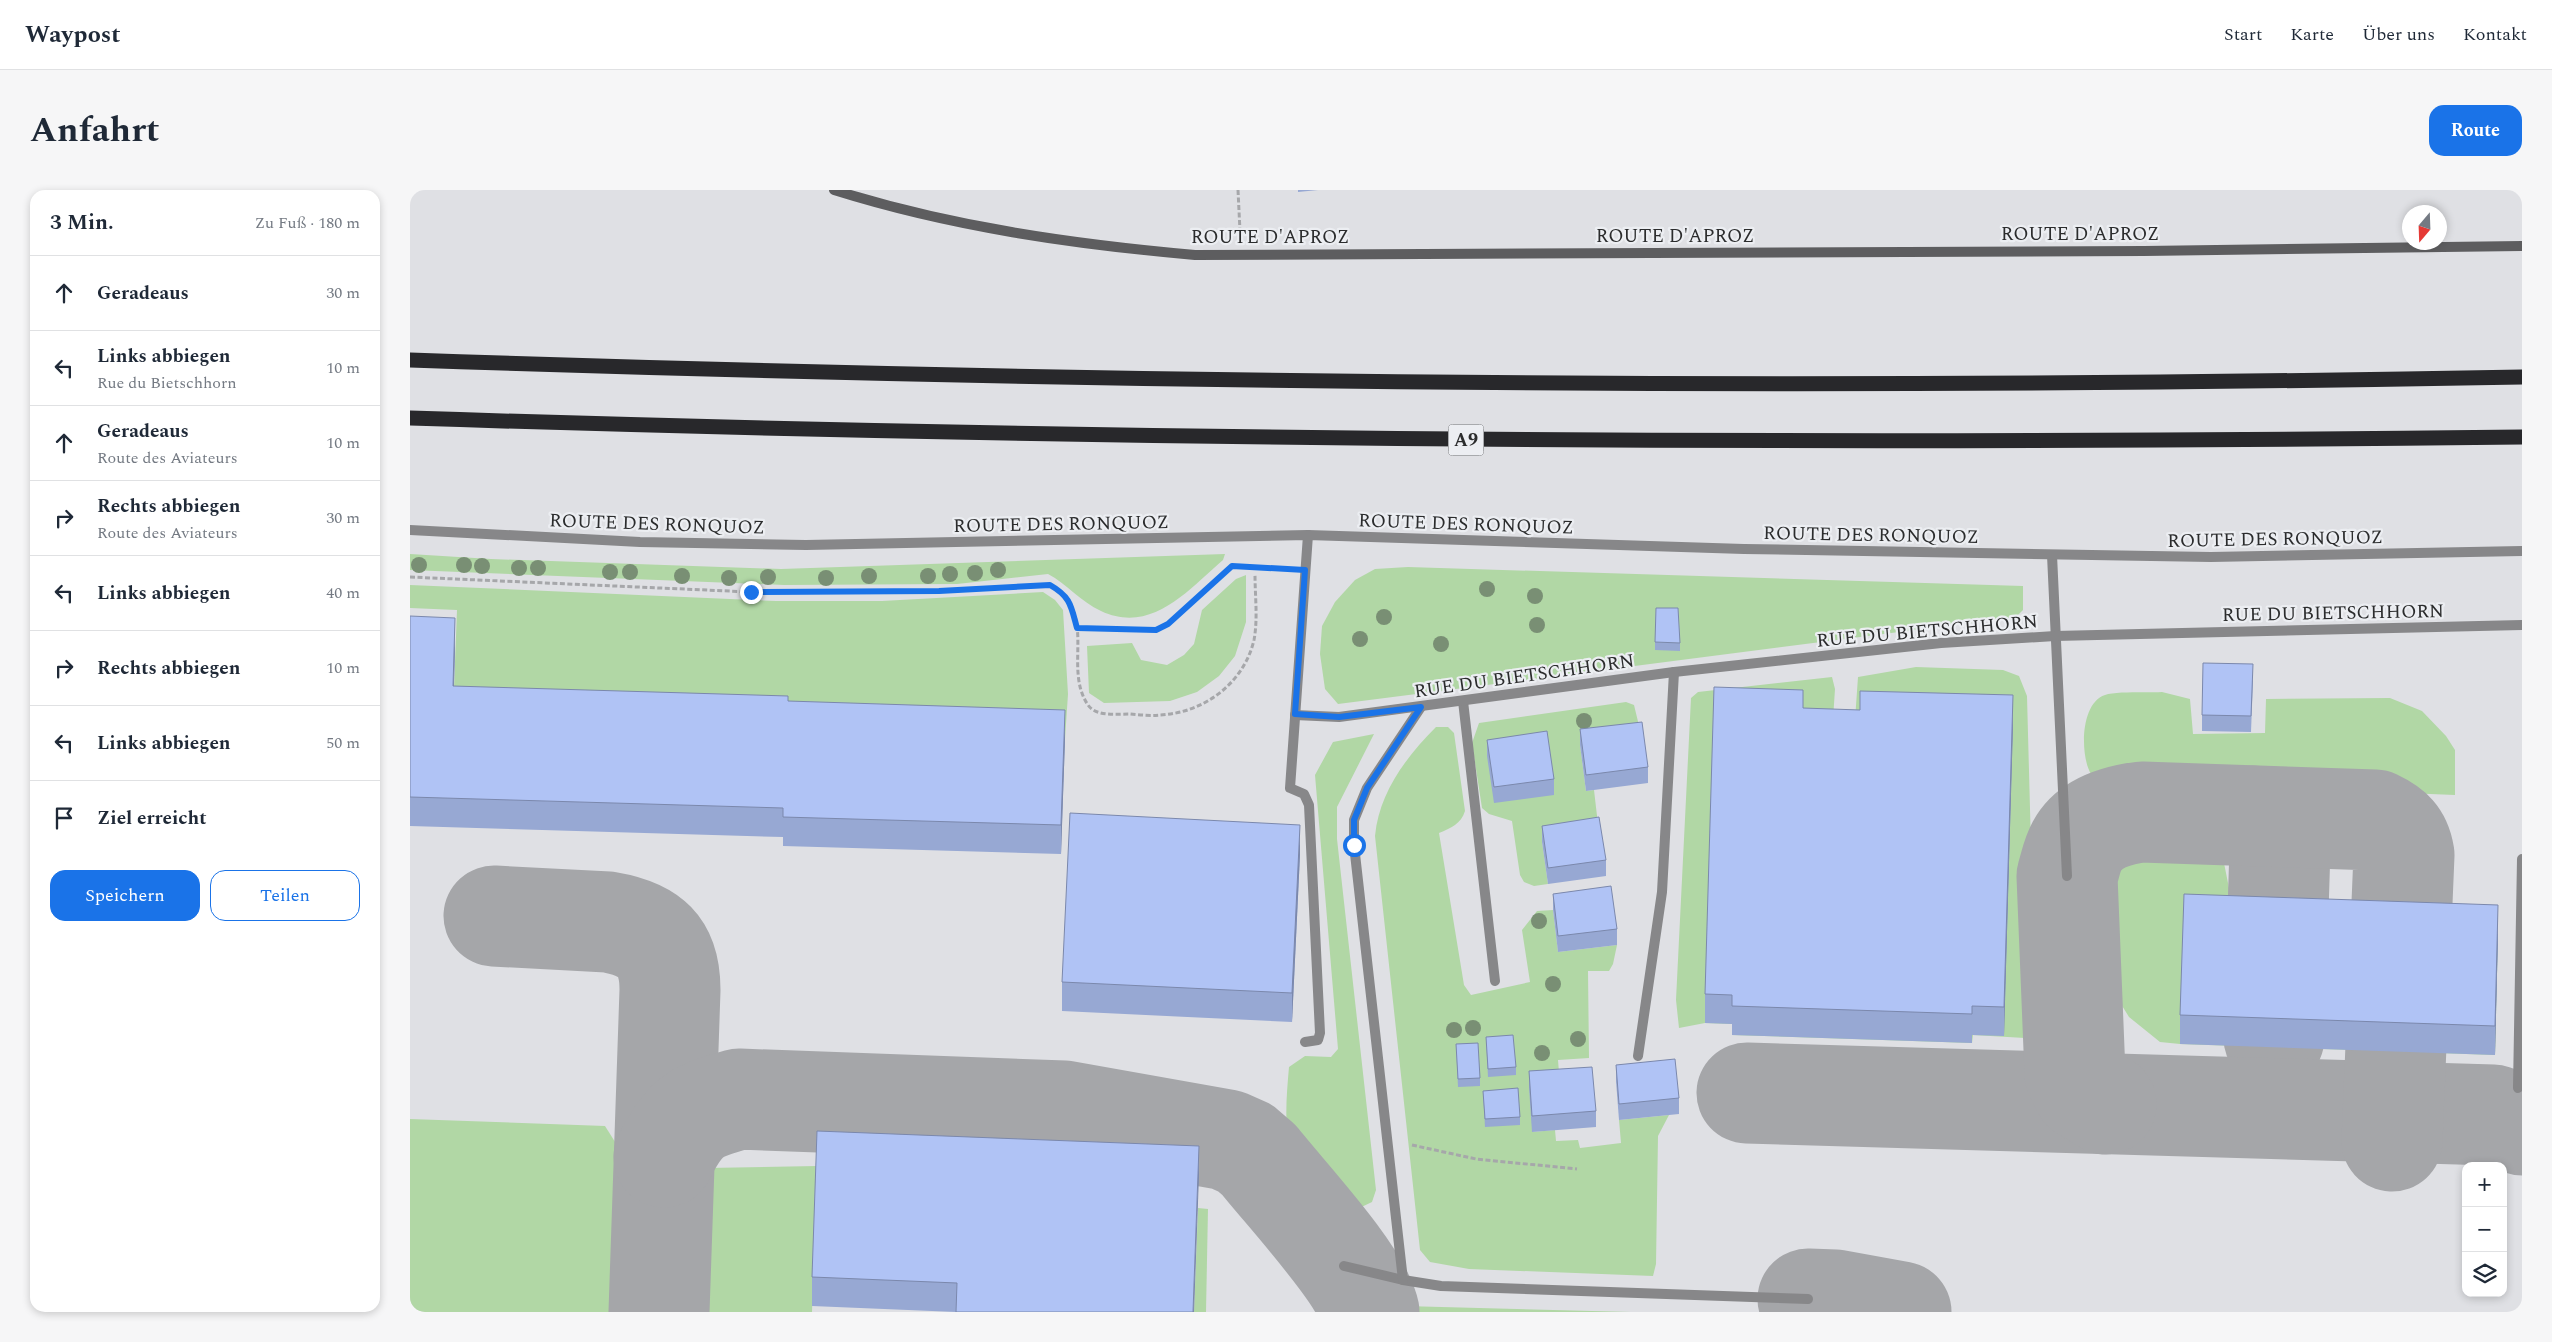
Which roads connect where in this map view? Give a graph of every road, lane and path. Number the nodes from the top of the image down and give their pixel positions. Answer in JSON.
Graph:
{"nodes":[{"id":1,"x":834,"y":190,"type":"edge"},
{"id":2,"x":1238,"y":190,"type":"edge"},
{"id":3,"x":1240,"y":232,"type":"dead end"},
{"id":4,"x":2522,"y":246,"type":"edge"},
{"id":5,"x":410,"y":360,"type":"edge"},
{"id":6,"x":2522,"y":377,"type":"edge"},
{"id":7,"x":410,"y":418,"type":"edge"},
{"id":8,"x":2522,"y":436,"type":"edge"},
{"id":9,"x":410,"y":530,"type":"edge"},
{"id":10,"x":1308,"y":535,"type":"junction"},
{"id":11,"x":2522,"y":551,"type":"edge"},
{"id":12,"x":2052,"y":555,"type":"junction"},
{"id":13,"x":1305,"y":570,"type":"junction"},
{"id":14,"x":1255,"y":575,"type":"dead end"},
{"id":15,"x":410,"y":577,"type":"edge"},
{"id":16,"x":2522,"y":625,"type":"edge"},
{"id":17,"x":1077,"y":628,"type":"junction"},
{"id":18,"x":2055,"y":636,"type":"junction"},
{"id":19,"x":1674,"y":672,"type":"junction"},
{"id":20,"x":1463,"y":701,"type":"junction"},
{"id":21,"x":1421,"y":707,"type":"junction"},
{"id":22,"x":1295,"y":714,"type":"junction"},
{"id":23,"x":2522,"y":859,"type":"edge"},
{"id":24,"x":2067,"y":876,"type":"dead end"},
{"id":25,"x":1495,"y":981,"type":"dead end"},
{"id":26,"x":1305,"y":1042,"type":"dead end"},
{"id":27,"x":1638,"y":1056,"type":"dead end"},
{"id":28,"x":2518,"y":1088,"type":"dead end"},
{"id":29,"x":1387,"y":1139,"type":"junction"},
{"id":30,"x":1577,"y":1169,"type":"dead end"},
{"id":31,"x":1344,"y":1266,"type":"dead end"},
{"id":32,"x":1403,"y":1280,"type":"junction"},
{"id":33,"x":1808,"y":1299,"type":"dead end"}],
"edges":[{"from":1,"to":4,"type":"street","name":"ROUTE D'APROZ"},
{"from":2,"to":3,"type":"path"},
{"from":5,"to":6,"type":"highway"},
{"from":7,"to":8,"type":"highway","number":"A9"},
{"from":9,"to":10,"type":"street","name":"ROUTE DES RONQUOZ"},
{"from":10,"to":12,"type":"street","name":"ROUTE DES RONQUOZ"},
{"from":10,"to":13,"type":"street"},
{"from":11,"to":12,"type":"street","name":"ROUTE DES RONQUOZ"},
{"from":12,"to":18,"type":"street"},
{"from":13,"to":17,"type":"path"},
{"from":13,"to":22,"type":"street"},
{"from":14,"to":17,"type":"path"},
{"from":15,"to":17,"type":"path"},
{"from":16,"to":18,"type":"street","name":"RUE DU BIETSCHHORN"},
{"from":18,"to":19,"type":"street","name":"RUE DU BIETSCHHORN"},
{"from":18,"to":24,"type":"street"},
{"from":19,"to":20,"type":"street","name":"RUE DU BIETSCHHORN"},
{"from":19,"to":27,"type":"street"},
{"from":20,"to":21,"type":"street","name":"RUE DU BIETSCHHORN"},
{"from":20,"to":25,"type":"street"},
{"from":21,"to":22,"type":"street","name":"RUE DU BIETSCHHORN"},
{"from":21,"to":29,"type":"street"},
{"from":22,"to":26,"type":"street"},
{"from":23,"to":28,"type":"street"},
{"from":29,"to":30,"type":"path"},
{"from":29,"to":32,"type":"street"},
{"from":31,"to":32,"type":"street"},
{"from":32,"to":33,"type":"street"}]}
